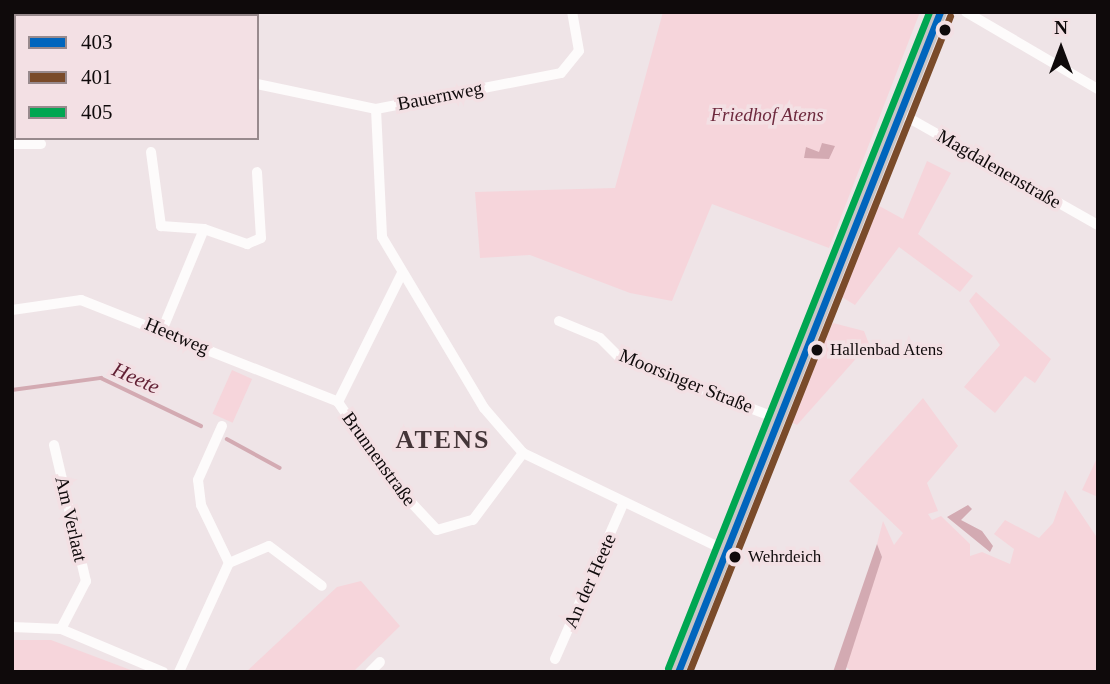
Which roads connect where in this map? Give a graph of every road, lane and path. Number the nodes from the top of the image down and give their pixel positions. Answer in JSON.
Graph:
{"nodes":[{"id":1,"x":572,"y":12,"type":"edge"},
{"id":2,"x":940,"y":12,"type":"edge"},
{"id":3,"x":966,"y":12,"type":"edge"},
{"id":4,"x":259,"y":84,"type":"edge"},
{"id":5,"x":1098,"y":89,"type":"edge"},
{"id":6,"x":376,"y":109,"type":"junction"},
{"id":7,"x":900,"y":113,"type":"junction"},
{"id":8,"x":12,"y":144,"type":"edge"},
{"id":9,"x":41,"y":144,"type":"dead end"},
{"id":10,"x":151,"y":152,"type":"dead end"},
{"id":11,"x":257,"y":172,"type":"dead end"},
{"id":12,"x":1098,"y":225,"type":"edge"},
{"id":13,"x":204,"y":229,"type":"junction"},
{"id":14,"x":402,"y":273,"type":"junction"},
{"id":15,"x":12,"y":310,"type":"edge"},
{"id":16,"x":559,"y":321,"type":"dead end"},
{"id":17,"x":163,"y":328,"type":"junction"},
{"id":18,"x":338,"y":402,"type":"junction"},
{"id":19,"x":779,"y":419,"type":"junction"},
{"id":20,"x":222,"y":426,"type":"dead end"},
{"id":21,"x":54,"y":445,"type":"dead end"},
{"id":22,"x":523,"y":453,"type":"junction"},
{"id":23,"x":625,"y":502,"type":"junction"},
{"id":24,"x":727,"y":551,"type":"junction"},
{"id":25,"x":229,"y":563,"type":"junction"},
{"id":26,"x":321,"y":586,"type":"dead end"},
{"id":27,"x":12,"y":627,"type":"edge"},
{"id":28,"x":61,"y":629,"type":"junction"},
{"id":29,"x":555,"y":659,"type":"dead end"},
{"id":30,"x":380,"y":663,"type":"dead end"},
{"id":31,"x":163,"y":672,"type":"edge"},
{"id":32,"x":179,"y":672,"type":"edge"},
{"id":33,"x":370,"y":672,"type":"edge"},
{"id":34,"x":678,"y":672,"type":"edge"}],
"edges":[{"from":1,"to":6,"type":"street","name":"Bauernweg"},
{"from":2,"to":7,"type":"street"},
{"from":3,"to":5,"type":"street"},
{"from":4,"to":6,"type":"street"},
{"from":6,"to":14,"type":"street","name":"Bauernweg"},
{"from":7,"to":12,"type":"street","name":"Magdalenenstraße"},
{"from":7,"to":19,"type":"street"},
{"from":8,"to":9,"type":"street"},
{"from":10,"to":13,"type":"street"},
{"from":11,"to":13,"type":"street"},
{"from":13,"to":17,"type":"street"},
{"from":14,"to":18,"type":"street","name":"Brunnenstraße"},
{"from":14,"to":22,"type":"street"},
{"from":15,"to":17,"type":"street","name":"Heetweg"},
{"from":16,"to":19,"type":"street","name":"Moorsinger Straße"},
{"from":17,"to":18,"type":"street","name":"Heetweg"},
{"from":18,"to":22,"type":"street","name":"Brunnenstraße"},
{"from":19,"to":24,"type":"street"},
{"from":20,"to":25,"type":"street"},
{"from":21,"to":28,"type":"street","name":"Am Verlaat"},
{"from":22,"to":23,"type":"street"},
{"from":23,"to":24,"type":"street"},
{"from":23,"to":29,"type":"street","name":"An der Heete"},
{"from":24,"to":34,"type":"street"},
{"from":25,"to":26,"type":"street"},
{"from":25,"to":32,"type":"street"},
{"from":27,"to":28,"type":"street"},
{"from":28,"to":31,"type":"street"},
{"from":30,"to":33,"type":"street"}]}
